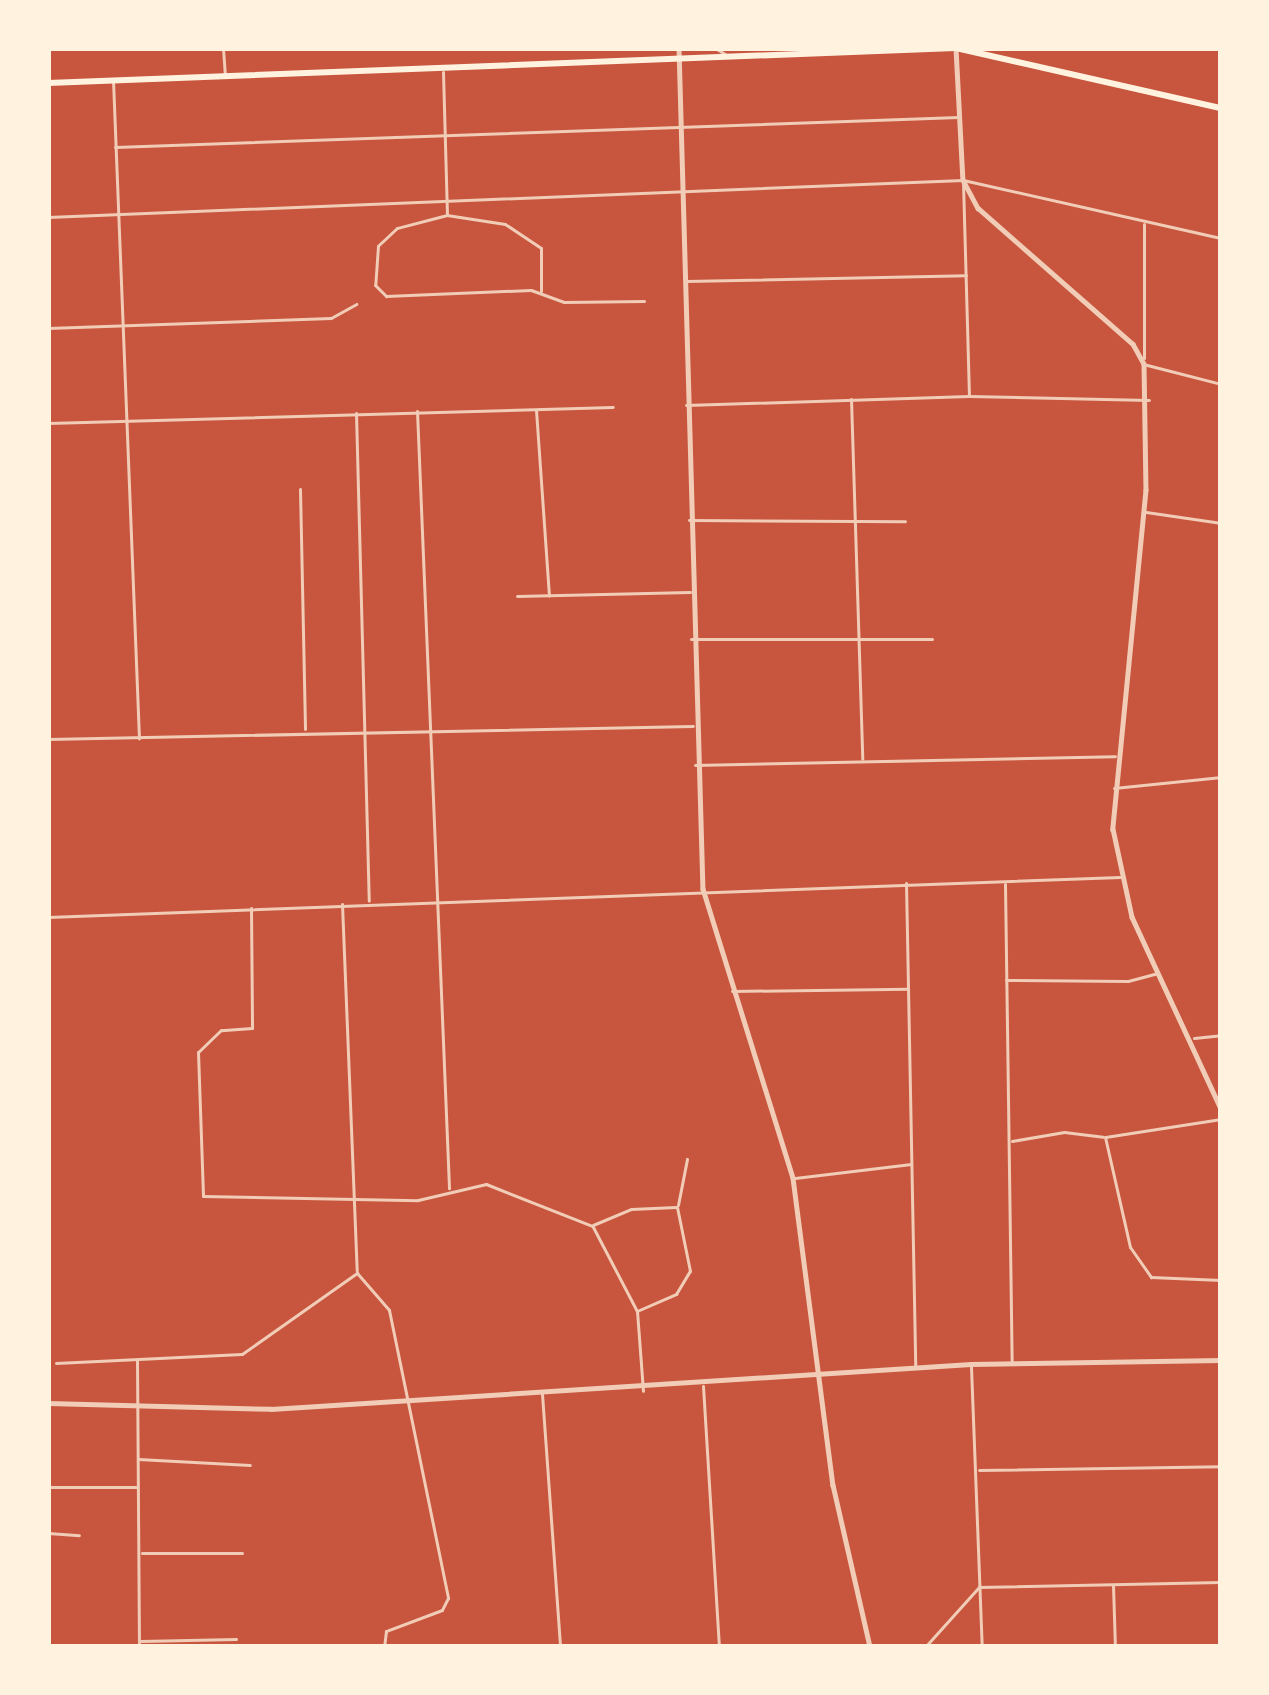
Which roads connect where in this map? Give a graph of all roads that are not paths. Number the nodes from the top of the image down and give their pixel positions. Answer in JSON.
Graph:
{"nodes":[{"id":1,"x":223,"y":48,"type":"edge"},
{"id":2,"x":715,"y":48,"type":"edge"},
{"id":3,"x":955,"y":48,"type":"edge"},
{"id":4,"x":679,"y":52,"type":"edge"},
{"id":5,"x":726,"y":55,"type":"junction"},
{"id":6,"x":443,"y":68,"type":"junction"},
{"id":7,"x":224,"y":75,"type":"junction"},
{"id":8,"x":112,"y":80,"type":"junction"},
{"id":9,"x":48,"y":83,"type":"edge"},
{"id":10,"x":1221,"y":109,"type":"edge"},
{"id":11,"x":960,"y":117,"type":"junction"},
{"id":12,"x":681,"y":128,"type":"junction"},
{"id":13,"x":444,"y":135,"type":"junction"},
{"id":14,"x":115,"y":147,"type":"junction"},
{"id":15,"x":963,"y":180,"type":"junction"},
{"id":16,"x":682,"y":194,"type":"junction"},
{"id":17,"x":447,"y":199,"type":"junction"},
{"id":18,"x":447,"y":214,"type":"junction"},
{"id":19,"x":118,"y":215,"type":"junction"},
{"id":20,"x":48,"y":218,"type":"edge"},
{"id":21,"x":1144,"y":220,"type":"junction"},
{"id":22,"x":1221,"y":238,"type":"edge"},
{"id":23,"x":966,"y":275,"type":"junction"},
{"id":24,"x":684,"y":281,"type":"junction"},
{"id":25,"x":541,"y":291,"type":"junction"},
{"id":26,"x":644,"y":301,"type":"dead end"},
{"id":27,"x":356,"y":304,"type":"dead end"},
{"id":28,"x":122,"y":326,"type":"junction"},
{"id":29,"x":48,"y":328,"type":"edge"},
{"id":30,"x":1144,"y":364,"type":"junction"},
{"id":31,"x":1221,"y":384,"type":"edge"},
{"id":32,"x":969,"y":396,"type":"junction"},
{"id":33,"x":851,"y":399,"type":"junction"},
{"id":34,"x":1149,"y":400,"type":"junction"},
{"id":35,"x":686,"y":405,"type":"junction"},
{"id":36,"x":613,"y":407,"type":"dead end"},
{"id":37,"x":536,"y":408,"type":"junction"},
{"id":38,"x":417,"y":411,"type":"junction"},
{"id":39,"x":356,"y":412,"type":"junction"},
{"id":40,"x":125,"y":420,"type":"junction"},
{"id":41,"x":48,"y":423,"type":"edge"},
{"id":42,"x":300,"y":489,"type":"dead end"},
{"id":43,"x":1144,"y":512,"type":"junction"},
{"id":44,"x":689,"y":520,"type":"junction"},
{"id":45,"x":860,"y":521,"type":"junction"},
{"id":46,"x":905,"y":521,"type":"dead end"},
{"id":47,"x":1221,"y":524,"type":"edge"},
{"id":48,"x":690,"y":592,"type":"junction"},
{"id":49,"x":517,"y":596,"type":"dead end"},
{"id":50,"x":549,"y":596,"type":"junction"},
{"id":51,"x":691,"y":639,"type":"junction"},
{"id":52,"x":859,"y":639,"type":"junction"},
{"id":53,"x":932,"y":639,"type":"dead end"},
{"id":54,"x":693,"y":727,"type":"junction"},
{"id":55,"x":305,"y":731,"type":"junction"},
{"id":56,"x":367,"y":731,"type":"junction"},
{"id":57,"x":434,"y":731,"type":"junction"},
{"id":58,"x":139,"y":738,"type":"junction"},
{"id":59,"x":48,"y":740,"type":"edge"},
{"id":60,"x":1115,"y":756,"type":"junction"},
{"id":61,"x":862,"y":761,"type":"junction"},
{"id":62,"x":694,"y":764,"type":"junction"},
{"id":63,"x":1221,"y":777,"type":"edge"},
{"id":64,"x":1114,"y":788,"type":"junction"},
{"id":65,"x":1122,"y":877,"type":"junction"},
{"id":66,"x":906,"y":880,"type":"junction"},
{"id":67,"x":1005,"y":881,"type":"junction"},
{"id":68,"x":703,"y":889,"type":"junction"},
{"id":69,"x":438,"y":900,"type":"junction"},
{"id":70,"x":369,"y":903,"type":"junction"},
{"id":71,"x":342,"y":904,"type":"junction"},
{"id":72,"x":251,"y":908,"type":"junction"},
{"id":73,"x":48,"y":917,"type":"edge"},
{"id":74,"x":1159,"y":973,"type":"junction"},
{"id":75,"x":1004,"y":980,"type":"junction"},
{"id":76,"x":908,"y":988,"type":"junction"},
{"id":77,"x":732,"y":992,"type":"junction"},
{"id":78,"x":1221,"y":1035,"type":"edge"},
{"id":79,"x":1194,"y":1038,"type":"junction"},
{"id":80,"x":1221,"y":1109,"type":"edge"},
{"id":81,"x":1221,"y":1119,"type":"edge"},
{"id":82,"x":1105,"y":1137,"type":"junction"},
{"id":83,"x":1008,"y":1142,"type":"junction"},
{"id":84,"x":687,"y":1159,"type":"dead end"},
{"id":85,"x":911,"y":1164,"type":"junction"},
{"id":86,"x":794,"y":1178,"type":"junction"},
{"id":87,"x":449,"y":1188,"type":"junction"},
{"id":88,"x":353,"y":1195,"type":"junction"},
{"id":89,"x":677,"y":1207,"type":"junction"},
{"id":90,"x":592,"y":1226,"type":"junction"},
{"id":91,"x":357,"y":1273,"type":"junction"},
{"id":92,"x":1221,"y":1280,"type":"edge"},
{"id":93,"x":637,"y":1311,"type":"junction"},
{"id":94,"x":137,"y":1359,"type":"junction"},
{"id":95,"x":1221,"y":1360,"type":"edge"},
{"id":96,"x":1012,"y":1362,"type":"junction"},
{"id":97,"x":56,"y":1364,"type":"dead end"},
{"id":98,"x":970,"y":1364,"type":"junction"},
{"id":99,"x":915,"y":1367,"type":"junction"},
{"id":100,"x":822,"y":1375,"type":"junction"},
{"id":101,"x":703,"y":1386,"type":"junction"},
{"id":102,"x":643,"y":1391,"type":"junction"},
{"id":103,"x":542,"y":1394,"type":"junction"},
{"id":104,"x":407,"y":1401,"type":"junction"},
{"id":105,"x":48,"y":1403,"type":"edge"},
{"id":106,"x":137,"y":1405,"type":"junction"},
{"id":107,"x":136,"y":1459,"type":"junction"},
{"id":108,"x":250,"y":1465,"type":"dead end"},
{"id":109,"x":1221,"y":1466,"type":"edge"},
{"id":110,"x":977,"y":1470,"type":"junction"},
{"id":111,"x":137,"y":1486,"type":"junction"},
{"id":112,"x":48,"y":1487,"type":"edge"},
{"id":113,"x":48,"y":1534,"type":"edge"},
{"id":114,"x":79,"y":1534,"type":"dead end"},
{"id":115,"x":140,"y":1553,"type":"junction"},
{"id":116,"x":242,"y":1553,"type":"dead end"},
{"id":117,"x":1221,"y":1582,"type":"edge"},
{"id":118,"x":1112,"y":1583,"type":"junction"},
{"id":119,"x":979,"y":1587,"type":"junction"},
{"id":120,"x":236,"y":1639,"type":"dead end"},
{"id":121,"x":139,"y":1644,"type":"edge"},
{"id":122,"x":384,"y":1647,"type":"edge"},
{"id":123,"x":560,"y":1647,"type":"edge"},
{"id":124,"x":719,"y":1647,"type":"edge"},
{"id":125,"x":870,"y":1647,"type":"edge"},
{"id":126,"x":926,"y":1647,"type":"edge"},
{"id":127,"x":982,"y":1647,"type":"edge"},
{"id":128,"x":1115,"y":1647,"type":"edge"}],
"edges":[{"from":1,"to":7,"type":"street"},
{"from":2,"to":5,"type":"street"},
{"from":3,"to":5,"type":"main road"},
{"from":3,"to":10,"type":"main road"},
{"from":3,"to":11,"type":"street"},
{"from":4,"to":5,"type":"main road"},
{"from":4,"to":6,"type":"main road"},
{"from":4,"to":12,"type":"street"},
{"from":6,"to":7,"type":"main road"},
{"from":6,"to":13,"type":"street"},
{"from":7,"to":8,"type":"main road"},
{"from":8,"to":9,"type":"main road"},
{"from":8,"to":14,"type":"street"},
{"from":11,"to":12,"type":"street"},
{"from":11,"to":15,"type":"street"},
{"from":12,"to":13,"type":"street"},
{"from":12,"to":16,"type":"street"},
{"from":13,"to":14,"type":"street"},
{"from":13,"to":17,"type":"street"},
{"from":14,"to":19,"type":"street"},
{"from":15,"to":16,"type":"street"},
{"from":15,"to":21,"type":"street"},
{"from":15,"to":23,"type":"street"},
{"from":15,"to":30,"type":"street"},
{"from":16,"to":17,"type":"street"},
{"from":16,"to":24,"type":"street"},
{"from":17,"to":18,"type":"street"},
{"from":17,"to":19,"type":"street"},
{"from":18,"to":25,"type":"street"},
{"from":18,"to":25,"type":"street"},
{"from":19,"to":20,"type":"street"},
{"from":19,"to":28,"type":"street"},
{"from":21,"to":22,"type":"street"},
{"from":21,"to":30,"type":"street"},
{"from":23,"to":24,"type":"street"},
{"from":23,"to":32,"type":"street"},
{"from":24,"to":35,"type":"street"},
{"from":25,"to":26,"type":"street"},
{"from":27,"to":28,"type":"street"},
{"from":28,"to":29,"type":"street"},
{"from":28,"to":40,"type":"street"},
{"from":30,"to":31,"type":"street"},
{"from":30,"to":34,"type":"street"},
{"from":32,"to":33,"type":"street"},
{"from":32,"to":34,"type":"street"},
{"from":33,"to":35,"type":"street"},
{"from":33,"to":45,"type":"street"},
{"from":34,"to":43,"type":"street"},
{"from":35,"to":44,"type":"street"},
{"from":36,"to":37,"type":"street"},
{"from":37,"to":38,"type":"street"},
{"from":37,"to":50,"type":"street"},
{"from":38,"to":39,"type":"street"},
{"from":38,"to":57,"type":"street"},
{"from":39,"to":40,"type":"street"},
{"from":39,"to":56,"type":"street"},
{"from":40,"to":41,"type":"street"},
{"from":40,"to":58,"type":"street"},
{"from":42,"to":55,"type":"street"},
{"from":43,"to":47,"type":"street"},
{"from":43,"to":60,"type":"street"},
{"from":44,"to":45,"type":"street"},
{"from":44,"to":48,"type":"street"},
{"from":45,"to":46,"type":"street"},
{"from":45,"to":52,"type":"street"},
{"from":48,"to":50,"type":"street"},
{"from":48,"to":51,"type":"street"},
{"from":49,"to":50,"type":"street"},
{"from":51,"to":52,"type":"street"},
{"from":51,"to":54,"type":"street"},
{"from":52,"to":53,"type":"street"},
{"from":52,"to":61,"type":"street"},
{"from":54,"to":57,"type":"street"},
{"from":54,"to":62,"type":"street"},
{"from":55,"to":56,"type":"street"},
{"from":55,"to":58,"type":"street"},
{"from":56,"to":57,"type":"street"},
{"from":56,"to":70,"type":"street"},
{"from":57,"to":69,"type":"street"},
{"from":58,"to":59,"type":"street"},
{"from":60,"to":61,"type":"street"},
{"from":60,"to":64,"type":"street"},
{"from":61,"to":62,"type":"street"},
{"from":62,"to":68,"type":"street"},
{"from":63,"to":64,"type":"street"},
{"from":64,"to":65,"type":"street"},
{"from":65,"to":67,"type":"street"},
{"from":65,"to":74,"type":"street"},
{"from":66,"to":67,"type":"street"},
{"from":66,"to":68,"type":"street"},
{"from":66,"to":76,"type":"street"},
{"from":67,"to":75,"type":"street"},
{"from":68,"to":69,"type":"street"},
{"from":68,"to":77,"type":"street"},
{"from":69,"to":70,"type":"street"},
{"from":69,"to":87,"type":"street"},
{"from":70,"to":71,"type":"street"},
{"from":71,"to":72,"type":"street"},
{"from":71,"to":88,"type":"street"},
{"from":72,"to":73,"type":"street"},
{"from":72,"to":88,"type":"street"},
{"from":74,"to":75,"type":"street"},
{"from":74,"to":79,"type":"street"},
{"from":75,"to":83,"type":"street"},
{"from":76,"to":77,"type":"street"},
{"from":76,"to":85,"type":"street"},
{"from":77,"to":86,"type":"street"},
{"from":78,"to":79,"type":"street"},
{"from":79,"to":80,"type":"street"},
{"from":81,"to":82,"type":"street"},
{"from":82,"to":83,"type":"street"},
{"from":82,"to":92,"type":"street"},
{"from":83,"to":96,"type":"street"},
{"from":84,"to":89,"type":"street"},
{"from":85,"to":86,"type":"street"},
{"from":85,"to":99,"type":"street"},
{"from":86,"to":100,"type":"street"},
{"from":87,"to":88,"type":"street"},
{"from":87,"to":90,"type":"street"},
{"from":88,"to":91,"type":"street"},
{"from":89,"to":90,"type":"street"},
{"from":89,"to":93,"type":"street"},
{"from":90,"to":93,"type":"street"},
{"from":91,"to":94,"type":"street"},
{"from":91,"to":104,"type":"street"},
{"from":93,"to":102,"type":"street"},
{"from":94,"to":97,"type":"street"},
{"from":94,"to":106,"type":"street"},
{"from":95,"to":96,"type":"street"},
{"from":96,"to":98,"type":"street"},
{"from":98,"to":99,"type":"street"},
{"from":98,"to":110,"type":"street"},
{"from":99,"to":100,"type":"street"},
{"from":100,"to":101,"type":"street"},
{"from":100,"to":125,"type":"street"},
{"from":101,"to":102,"type":"street"},
{"from":101,"to":124,"type":"street"},
{"from":102,"to":103,"type":"street"},
{"from":103,"to":104,"type":"street"},
{"from":103,"to":123,"type":"street"},
{"from":104,"to":106,"type":"street"},
{"from":104,"to":122,"type":"street"},
{"from":105,"to":106,"type":"street"},
{"from":106,"to":107,"type":"street"},
{"from":107,"to":108,"type":"street"},
{"from":107,"to":111,"type":"street"},
{"from":109,"to":110,"type":"street"},
{"from":110,"to":119,"type":"street"},
{"from":111,"to":112,"type":"street"},
{"from":111,"to":115,"type":"street"},
{"from":113,"to":114,"type":"street"},
{"from":115,"to":116,"type":"street"},
{"from":115,"to":121,"type":"street"},
{"from":117,"to":118,"type":"street"},
{"from":118,"to":119,"type":"street"},
{"from":118,"to":128,"type":"street"},
{"from":119,"to":126,"type":"street"},
{"from":119,"to":127,"type":"street"},
{"from":120,"to":121,"type":"street"}]}
